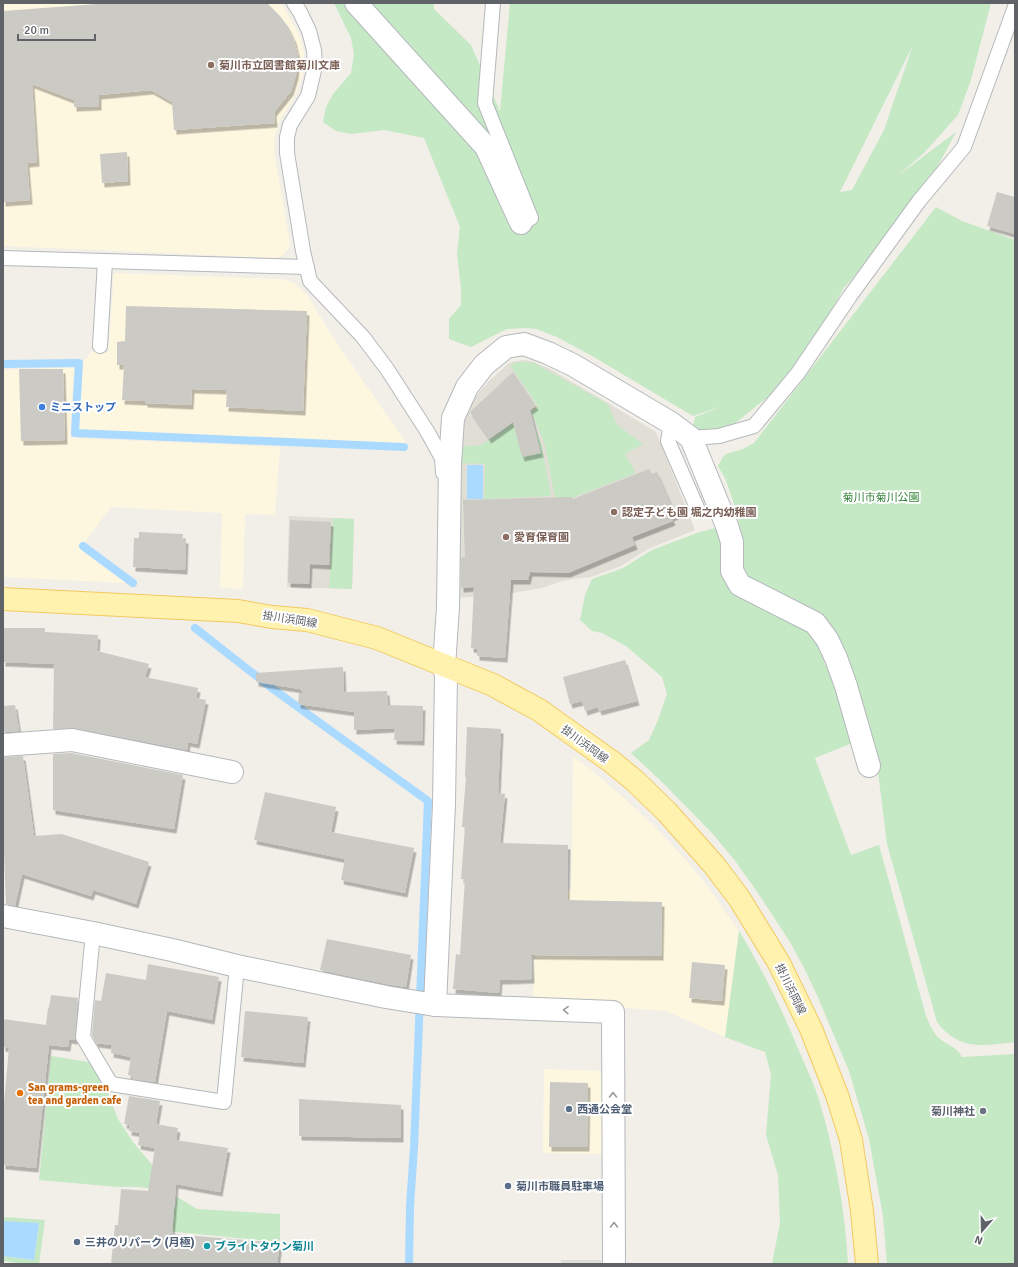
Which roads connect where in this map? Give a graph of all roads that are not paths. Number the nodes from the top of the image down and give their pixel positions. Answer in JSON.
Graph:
{"nodes":[{"id":1,"x":294,"y":3,"type":"edge"},
{"id":2,"x":356,"y":3,"type":"edge"},
{"id":3,"x":493,"y":3,"type":"edge"},
{"id":4,"x":1015,"y":7,"type":"edge"},
{"id":5,"x":521,"y":223,"type":"joint"},
{"id":6,"x":3,"y":258,"type":"edge"},
{"id":7,"x":105,"y":261,"type":"junction"},
{"id":8,"x":307,"y":267,"type":"junction"},
{"id":9,"x":100,"y":346,"type":"dead end"},
{"id":10,"x":671,"y":422,"type":"junction"},
{"id":11,"x":691,"y":438,"type":"junction"},
{"id":12,"x":449,"y":510,"type":"junction"},
{"id":13,"x":698,"y":510,"type":"dead end"},
{"id":14,"x":3,"y":599,"type":"edge"},
{"id":15,"x":444,"y":666,"type":"junction"},
{"id":16,"x":3,"y":745,"type":"edge"},
{"id":17,"x":869,"y":766,"type":"dead end"},
{"id":18,"x":232,"y":772,"type":"dead end"},
{"id":19,"x":3,"y":916,"type":"edge"},
{"id":20,"x":94,"y":933,"type":"junction"},
{"id":21,"x":237,"y":966,"type":"junction"},
{"id":22,"x":424,"y":1003,"type":"junction"},
{"id":23,"x":614,"y":1264,"type":"edge"},
{"id":24,"x":867,"y":1264,"type":"edge"}],
"edges":[{"from":1,"to":8,"type":"lane"},
{"from":2,"to":5,"type":"street"},
{"from":3,"to":5,"type":"lane"},
{"from":4,"to":11,"type":"lane"},
{"from":6,"to":7,"type":"lane"},
{"from":7,"to":8,"type":"lane"},
{"from":7,"to":9,"type":"lane"},
{"from":8,"to":12,"type":"lane"},
{"from":10,"to":11,"type":"street"},
{"from":10,"to":12,"type":"street"},
{"from":10,"to":13,"type":"lane"},
{"from":11,"to":17,"type":"street"},
{"from":12,"to":15,"type":"street"},
{"from":14,"to":15,"type":"main road","name":"掛川浜岡線"},
{"from":15,"to":22,"type":"street"},
{"from":15,"to":24,"type":"main road","name":"掛川浜岡線"},
{"from":16,"to":18,"type":"street"},
{"from":19,"to":20,"type":"street"},
{"from":20,"to":21,"type":"street"},
{"from":20,"to":21,"type":"lane"},
{"from":21,"to":22,"type":"street"},
{"from":23,"to":22,"type":"street","one_way":true}]}
